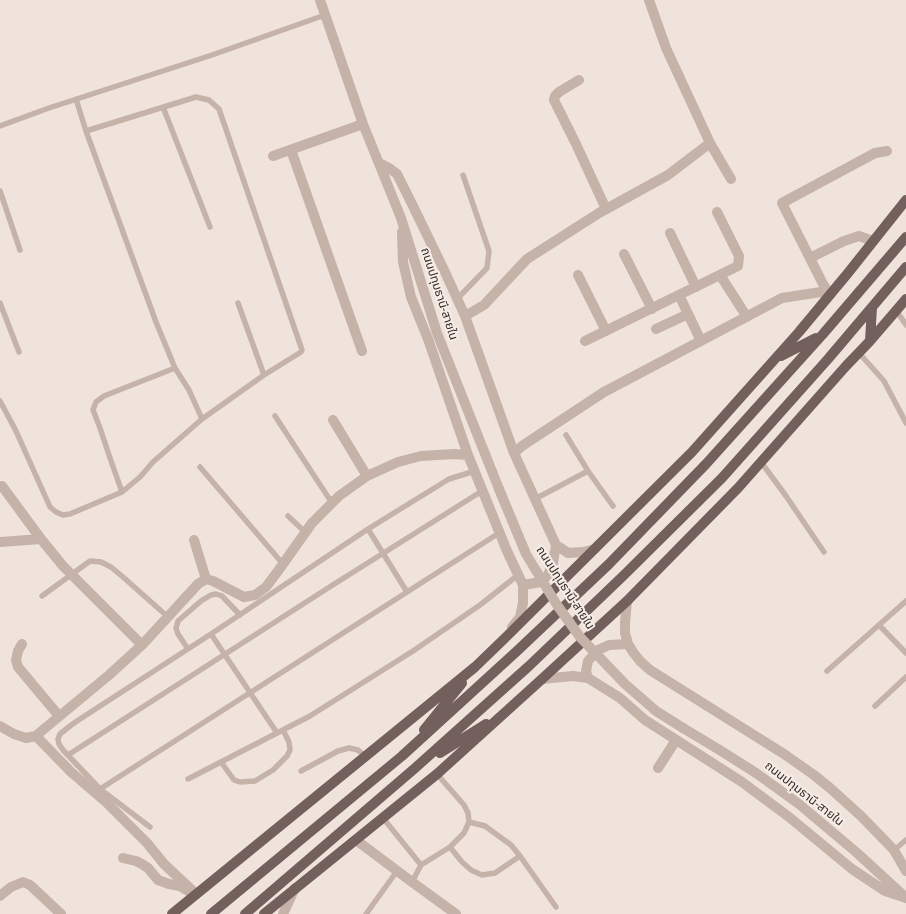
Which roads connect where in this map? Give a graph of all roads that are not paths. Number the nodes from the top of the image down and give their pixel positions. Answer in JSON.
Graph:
{"nodes":[{"id":1,"x":320,"y":0,"type":"edge"},
{"id":2,"x":649,"y":0,"type":"edge"},
{"id":3,"x":325,"y":15,"type":"junction"},
{"id":4,"x":580,"y":80,"type":"dead end"},
{"id":5,"x":76,"y":99,"type":"junction"},
{"id":6,"x":163,"y":107,"type":"junction"},
{"id":7,"x":363,"y":124,"type":"junction"},
{"id":8,"x":0,"y":126,"type":"edge"},
{"id":9,"x":86,"y":131,"type":"junction"},
{"id":10,"x":710,"y":143,"type":"junction"},
{"id":11,"x":292,"y":150,"type":"junction"},
{"id":12,"x":887,"y":151,"type":"dead end"},
{"id":13,"x":273,"y":156,"type":"dead end"},
{"id":14,"x":379,"y":163,"type":"junction"},
{"id":15,"x":463,"y":175,"type":"dead end"},
{"id":16,"x":731,"y":179,"type":"dead end"},
{"id":17,"x":0,"y":191,"type":"edge"},
{"id":18,"x":906,"y":200,"type":"edge"},
{"id":19,"x":606,"y":209,"type":"junction"},
{"id":20,"x":717,"y":212,"type":"dead end"},
{"id":21,"x":401,"y":218,"type":"junction"},
{"id":22,"x":210,"y":227,"type":"dead end"},
{"id":23,"x":670,"y":233,"type":"dead end"},
{"id":24,"x":906,"y":237,"type":"edge"},
{"id":25,"x":873,"y":241,"type":"junction"},
{"id":26,"x":20,"y":250,"type":"dead end"},
{"id":27,"x":624,"y":254,"type":"dead end"},
{"id":28,"x":810,"y":258,"type":"junction"},
{"id":29,"x":906,"y":267,"type":"edge"},
{"id":30,"x":578,"y":275,"type":"dead end"},
{"id":31,"x":720,"y":275,"type":"junction"},
{"id":32,"x":696,"y":287,"type":"junction"},
{"id":33,"x":679,"y":295,"type":"junction"},
{"id":34,"x":830,"y":295,"type":"junction"},
{"id":35,"x":457,"y":299,"type":"junction"},
{"id":36,"x":906,"y":299,"type":"edge"},
{"id":37,"x":238,"y":302,"type":"dead end"},
{"id":38,"x":0,"y":303,"type":"edge"},
{"id":39,"x":872,"y":307,"type":"junction"},
{"id":40,"x":652,"y":309,"type":"junction"},
{"id":41,"x":896,"y":310,"type":"junction"},
{"id":42,"x":688,"y":314,"type":"junction"},
{"id":43,"x":465,"y":316,"type":"junction"},
{"id":44,"x":747,"y":317,"type":"junction"},
{"id":45,"x":906,"y":325,"type":"edge"},
{"id":46,"x":656,"y":329,"type":"dead end"},
{"id":47,"x":606,"y":331,"type":"junction"},
{"id":48,"x":823,"y":334,"type":"junction"},
{"id":49,"x":585,"y":341,"type":"dead end"},
{"id":50,"x":701,"y":341,"type":"junction"},
{"id":51,"x":870,"y":341,"type":"junction"},
{"id":52,"x":362,"y":351,"type":"dead end"},
{"id":53,"x":19,"y":352,"type":"dead end"},
{"id":54,"x":859,"y":353,"type":"junction"},
{"id":55,"x":775,"y":359,"type":"junction"},
{"id":56,"x":175,"y":368,"type":"junction"},
{"id":57,"x":264,"y":375,"type":"junction"},
{"id":58,"x":0,"y":401,"type":"edge"},
{"id":59,"x":275,"y":416,"type":"dead end"},
{"id":60,"x":202,"y":419,"type":"junction"},
{"id":61,"x":333,"y":420,"type":"dead end"},
{"id":62,"x":906,"y":423,"type":"edge"},
{"id":63,"x":566,"y":435,"type":"dead end"},
{"id":64,"x":514,"y":453,"type":"junction"},
{"id":65,"x":468,"y":455,"type":"junction"},
{"id":66,"x":761,"y":462,"type":"junction"},
{"id":67,"x":200,"y":467,"type":"dead end"},
{"id":68,"x":475,"y":471,"type":"junction"},
{"id":69,"x":588,"y":471,"type":"junction"},
{"id":70,"x":367,"y":476,"type":"junction"},
{"id":71,"x":2,"y":486,"type":"dead end"},
{"id":72,"x":482,"y":491,"type":"junction"},
{"id":73,"x":122,"y":492,"type":"junction"},
{"id":74,"x":535,"y":499,"type":"junction"},
{"id":75,"x":332,"y":503,"type":"junction"},
{"id":76,"x":613,"y":506,"type":"dead end"},
{"id":77,"x":288,"y":516,"type":"dead end"},
{"id":78,"x":368,"y":530,"type":"junction"},
{"id":79,"x":305,"y":532,"type":"junction"},
{"id":80,"x":499,"y":533,"type":"junction"},
{"id":81,"x":41,"y":539,"type":"junction"},
{"id":82,"x":194,"y":540,"type":"dead end"},
{"id":83,"x":0,"y":542,"type":"edge"},
{"id":84,"x":556,"y":545,"type":"junction"},
{"id":85,"x":595,"y":549,"type":"junction"},
{"id":86,"x":824,"y":552,"type":"dead end"},
{"id":87,"x":383,"y":553,"type":"junction"},
{"id":88,"x":283,"y":564,"type":"junction"},
{"id":89,"x":71,"y":574,"type":"junction"},
{"id":90,"x":518,"y":575,"type":"junction"},
{"id":91,"x":206,"y":579,"type":"junction"},
{"id":92,"x":522,"y":585,"type":"junction"},
{"id":93,"x":407,"y":592,"type":"junction"},
{"id":94,"x":42,"y":596,"type":"dead end"},
{"id":95,"x":627,"y":601,"type":"junction"},
{"id":96,"x":906,"y":601,"type":"edge"},
{"id":97,"x":240,"y":615,"type":"junction"},
{"id":98,"x":168,"y":617,"type":"junction"},
{"id":99,"x":879,"y":625,"type":"junction"},
{"id":100,"x":212,"y":634,"type":"junction"},
{"id":101,"x":503,"y":640,"type":"junction"},
{"id":102,"x":22,"y":644,"type":"dead end"},
{"id":103,"x":142,"y":644,"type":"junction"},
{"id":104,"x":628,"y":644,"type":"junction"},
{"id":105,"x":188,"y":649,"type":"junction"},
{"id":106,"x":906,"y":653,"type":"edge"},
{"id":107,"x":225,"y":654,"type":"junction"},
{"id":108,"x":474,"y":667,"type":"junction"},
{"id":109,"x":827,"y":671,"type":"dead end"},
{"id":110,"x":906,"y":677,"type":"edge"},
{"id":111,"x":588,"y":678,"type":"junction"},
{"id":112,"x":542,"y":679,"type":"junction"},
{"id":113,"x":250,"y":692,"type":"junction"},
{"id":114,"x":875,"y":706,"type":"dead end"},
{"id":115,"x":511,"y":707,"type":"junction"},
{"id":116,"x":60,"y":716,"type":"junction"},
{"id":117,"x":0,"y":726,"type":"edge"},
{"id":118,"x":280,"y":732,"type":"junction"},
{"id":119,"x":36,"y":736,"type":"junction"},
{"id":120,"x":676,"y":740,"type":"junction"},
{"id":121,"x":68,"y":755,"type":"junction"},
{"id":122,"x":365,"y":756,"type":"junction"},
{"id":123,"x":402,"y":756,"type":"junction"},
{"id":124,"x":221,"y":762,"type":"junction"},
{"id":125,"x":658,"y":768,"type":"dead end"},
{"id":126,"x":414,"y":769,"type":"junction"},
{"id":127,"x":300,"y":771,"type":"dead end"},
{"id":128,"x":437,"y":774,"type":"junction"},
{"id":129,"x":188,"y":779,"type":"dead end"},
{"id":130,"x":100,"y":789,"type":"junction"},
{"id":131,"x":383,"y":818,"type":"junction"},
{"id":132,"x":469,"y":822,"type":"junction"},
{"id":133,"x":150,"y":827,"type":"dead end"},
{"id":134,"x":356,"y":840,"type":"junction"},
{"id":135,"x":906,"y":840,"type":"edge"},
{"id":136,"x":450,"y":847,"type":"junction"},
{"id":137,"x":894,"y":850,"type":"junction"},
{"id":138,"x":520,"y":856,"type":"junction"},
{"id":139,"x":123,"y":858,"type":"dead end"},
{"id":140,"x":421,"y":864,"type":"junction"},
{"id":141,"x":397,"y":871,"type":"junction"},
{"id":142,"x":906,"y":871,"type":"edge"},
{"id":143,"x":412,"y":882,"type":"junction"},
{"id":144,"x":296,"y":888,"type":"junction"},
{"id":145,"x":195,"y":895,"type":"junction"},
{"id":146,"x":0,"y":896,"type":"edge"},
{"id":147,"x":906,"y":898,"type":"edge"},
{"id":148,"x":556,"y":907,"type":"dead end"},
{"id":149,"x":214,"y":912,"type":"edge"},
{"id":150,"x":60,"y":914,"type":"edge"},
{"id":151,"x":172,"y":914,"type":"edge"},
{"id":152,"x":245,"y":914,"type":"edge"},
{"id":153,"x":264,"y":914,"type":"edge"},
{"id":154,"x":283,"y":914,"type":"edge"},
{"id":155,"x":366,"y":914,"type":"edge"},
{"id":156,"x":456,"y":914,"type":"edge"}],
"edges":[{"from":1,"to":3,"type":"street","name":"ถนนปทุมธานี-สายใน"},
{"from":2,"to":10,"type":"street"},
{"from":3,"to":5,"type":"lane"},
{"from":3,"to":7,"type":"street","name":"ถนนปทุมธานี-สายใน"},
{"from":4,"to":19,"type":"street"},
{"from":5,"to":8,"type":"lane"},
{"from":5,"to":9,"type":"lane"},
{"from":6,"to":9,"type":"lane"},
{"from":6,"to":22,"type":"lane"},
{"from":6,"to":57,"type":"lane"},
{"from":7,"to":11,"type":"street"},
{"from":7,"to":14,"type":"street","name":"ถนนปทุมธานี-สายใน"},
{"from":9,"to":56,"type":"lane"},
{"from":10,"to":16,"type":"street"},
{"from":10,"to":19,"type":"street"},
{"from":11,"to":13,"type":"street"},
{"from":11,"to":52,"type":"street"},
{"from":12,"to":28,"type":"street"},
{"from":14,"to":21,"type":"street","name":"ถนนปทุมธานี-สายใน"},
{"from":14,"to":35,"type":"street","name":"ถนนปทุมธานี-สายใน"},
{"from":15,"to":35,"type":"lane"},
{"from":17,"to":26,"type":"lane"},
{"from":18,"to":25,"type":"main road"},
{"from":19,"to":43,"type":"street"},
{"from":20,"to":31,"type":"street"},
{"from":21,"to":65,"type":"street"},
{"from":21,"to":147,"type":"street","name":"ถนนปทุมธานี-สายใน","bridge":true},
{"from":23,"to":32,"type":"street"},
{"from":24,"to":48,"type":"main road"},
{"from":25,"to":28,"type":"street"},
{"from":25,"to":34,"type":"main road"},
{"from":27,"to":40,"type":"street"},
{"from":28,"to":34,"type":"street"},
{"from":29,"to":39,"type":"main road"},
{"from":30,"to":47,"type":"street"},
{"from":31,"to":32,"type":"street"},
{"from":31,"to":44,"type":"street"},
{"from":32,"to":33,"type":"street"},
{"from":33,"to":40,"type":"street"},
{"from":33,"to":42,"type":"street"},
{"from":34,"to":44,"type":"street"},
{"from":34,"to":55,"type":"main road"},
{"from":35,"to":43,"type":"street","name":"ถนนปทุมธานี-สายใน"},
{"from":36,"to":41,"type":"main road"},
{"from":37,"to":57,"type":"lane"},
{"from":38,"to":53,"type":"lane"},
{"from":39,"to":51,"type":"main road"},
{"from":39,"to":126,"type":"main road"},
{"from":40,"to":47,"type":"street"},
{"from":41,"to":45,"type":"lane"},
{"from":41,"to":51,"type":"main road"},
{"from":42,"to":46,"type":"street"},
{"from":42,"to":50,"type":"street"},
{"from":43,"to":64,"type":"street","name":"ถนนปทุมธานี-สายใน"},
{"from":44,"to":50,"type":"street"},
{"from":47,"to":49,"type":"street"},
{"from":48,"to":55,"type":"main road"},
{"from":48,"to":123,"type":"main road"},
{"from":50,"to":64,"type":"street"},
{"from":51,"to":54,"type":"main road"},
{"from":54,"to":62,"type":"lane"},
{"from":54,"to":66,"type":"main road"},
{"from":55,"to":85,"type":"main road"},
{"from":56,"to":60,"type":"lane"},
{"from":56,"to":73,"type":"lane"},
{"from":57,"to":60,"type":"lane"},
{"from":58,"to":73,"type":"lane"},
{"from":59,"to":75,"type":"lane"},
{"from":60,"to":73,"type":"lane"},
{"from":61,"to":70,"type":"street"},
{"from":63,"to":69,"type":"lane"},
{"from":64,"to":74,"type":"street","name":"ถนนปทุมธานี-สายใน"},
{"from":65,"to":68,"type":"street"},
{"from":65,"to":70,"type":"street"},
{"from":66,"to":86,"type":"lane"},
{"from":66,"to":95,"type":"main road"},
{"from":67,"to":88,"type":"lane"},
{"from":68,"to":72,"type":"street"},
{"from":68,"to":78,"type":"lane"},
{"from":69,"to":74,"type":"lane"},
{"from":69,"to":76,"type":"lane"},
{"from":70,"to":75,"type":"street"},
{"from":71,"to":81,"type":"street"},
{"from":72,"to":80,"type":"street"},
{"from":72,"to":87,"type":"lane"},
{"from":74,"to":84,"type":"street","name":"ถนนปทุมธานี-สายใน"},
{"from":75,"to":79,"type":"street"},
{"from":77,"to":79,"type":"lane"},
{"from":78,"to":87,"type":"lane"},
{"from":78,"to":97,"type":"lane"},
{"from":79,"to":88,"type":"street"},
{"from":80,"to":90,"type":"street"},
{"from":80,"to":93,"type":"lane"},
{"from":81,"to":83,"type":"street"},
{"from":81,"to":89,"type":"street"},
{"from":82,"to":91,"type":"street"},
{"from":84,"to":85,"type":"street","name":"ถนนปทุมธานี-สายใน"},
{"from":84,"to":92,"type":"street"},
{"from":85,"to":101,"type":"main road"},
{"from":87,"to":93,"type":"lane"},
{"from":87,"to":107,"type":"lane"},
{"from":88,"to":91,"type":"street"},
{"from":89,"to":94,"type":"lane"},
{"from":89,"to":98,"type":"lane"},
{"from":89,"to":103,"type":"street"},
{"from":90,"to":92,"type":"street"},
{"from":90,"to":118,"type":"lane"},
{"from":91,"to":98,"type":"street"},
{"from":92,"to":101,"type":"street"},
{"from":93,"to":113,"type":"lane"},
{"from":95,"to":104,"type":"street"},
{"from":95,"to":112,"type":"main road"},
{"from":96,"to":99,"type":"lane"},
{"from":97,"to":100,"type":"lane"},
{"from":97,"to":105,"type":"lane"},
{"from":98,"to":103,"type":"street"},
{"from":99,"to":106,"type":"lane"},
{"from":99,"to":109,"type":"lane"},
{"from":100,"to":105,"type":"lane"},
{"from":100,"to":107,"type":"lane"},
{"from":101,"to":108,"type":"main road"},
{"from":102,"to":116,"type":"street"},
{"from":103,"to":116,"type":"street"},
{"from":104,"to":111,"type":"street"},
{"from":104,"to":137,"type":"street"},
{"from":105,"to":121,"type":"lane"},
{"from":107,"to":113,"type":"lane"},
{"from":107,"to":121,"type":"lane"},
{"from":108,"to":122,"type":"main road"},
{"from":108,"to":123,"type":"main road"},
{"from":110,"to":114,"type":"lane"},
{"from":111,"to":112,"type":"street"},
{"from":111,"to":120,"type":"street"},
{"from":112,"to":115,"type":"main road"},
{"from":113,"to":118,"type":"lane"},
{"from":113,"to":130,"type":"lane"},
{"from":115,"to":126,"type":"main road"},
{"from":115,"to":128,"type":"main road"},
{"from":116,"to":119,"type":"street"},
{"from":117,"to":119,"type":"street"},
{"from":118,"to":124,"type":"lane"},
{"from":118,"to":124,"type":"lane"},
{"from":119,"to":145,"type":"street"},
{"from":120,"to":125,"type":"street"},
{"from":120,"to":147,"type":"street"},
{"from":121,"to":130,"type":"lane"},
{"from":122,"to":127,"type":"lane"},
{"from":122,"to":145,"type":"main road"},
{"from":123,"to":149,"type":"main road"},
{"from":124,"to":129,"type":"lane"},
{"from":126,"to":152,"type":"main road"},
{"from":128,"to":131,"type":"main road"},
{"from":128,"to":132,"type":"lane"},
{"from":130,"to":133,"type":"lane"},
{"from":131,"to":134,"type":"main road"},
{"from":131,"to":140,"type":"lane"},
{"from":132,"to":136,"type":"lane"},
{"from":132,"to":138,"type":"lane"},
{"from":134,"to":141,"type":"street"},
{"from":134,"to":144,"type":"main road"},
{"from":135,"to":137,"type":"lane"},
{"from":136,"to":138,"type":"lane"},
{"from":136,"to":140,"type":"lane"},
{"from":137,"to":142,"type":"street"},
{"from":138,"to":148,"type":"lane"},
{"from":139,"to":145,"type":"street"},
{"from":140,"to":143,"type":"lane"},
{"from":141,"to":143,"type":"street"},
{"from":141,"to":155,"type":"lane"},
{"from":143,"to":156,"type":"street"},
{"from":144,"to":153,"type":"main road"},
{"from":144,"to":154,"type":"street"},
{"from":145,"to":151,"type":"main road"},
{"from":146,"to":150,"type":"street"}]}
